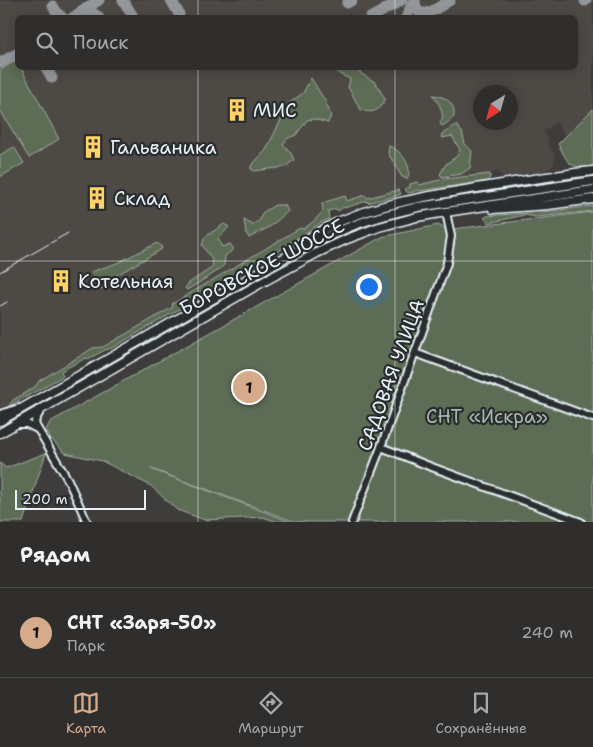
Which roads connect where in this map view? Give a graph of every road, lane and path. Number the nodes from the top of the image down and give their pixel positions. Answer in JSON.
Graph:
{"nodes":[{"id":1,"x":593,"y":171,"type":"edge"},
{"id":2,"x":593,"y":181,"type":"edge"},
{"id":3,"x":573,"y":188,"type":"junction"},
{"id":4,"x":593,"y":190,"type":"edge"},
{"id":5,"x":593,"y":199,"type":"edge"},
{"id":6,"x":467,"y":209,"type":"junction"},
{"id":7,"x":446,"y":212,"type":"junction"},
{"id":8,"x":284,"y":258,"type":"junction"},
{"id":9,"x":415,"y":353,"type":"junction"},
{"id":10,"x":27,"y":406,"type":"junction"},
{"id":11,"x":42,"y":409,"type":"junction"},
{"id":12,"x":0,"y":414,"type":"edge"},
{"id":13,"x":593,"y":418,"type":"edge"},
{"id":14,"x":0,"y":421,"type":"edge"},
{"id":15,"x":16,"y":424,"type":"junction"},
{"id":16,"x":37,"y":429,"type":"junction"},
{"id":17,"x":0,"y":433,"type":"edge"},
{"id":18,"x":381,"y":447,"type":"junction"},
{"id":19,"x":87,"y":522,"type":"edge"},
{"id":20,"x":352,"y":522,"type":"edge"},
{"id":21,"x":581,"y":522,"type":"edge"}],
"edges":[{"from":1,"to":8,"type":"main road"},
{"from":2,"to":3,"type":"main road","name":"БОРОВСКОЕ ШОССЕ"},
{"from":3,"to":4,"type":"main road","name":"БОРОВСКОЕ ШОССЕ"},
{"from":3,"to":6,"type":"main road","name":"БОРОВСКОЕ ШОССЕ"},
{"from":3,"to":8,"type":"main road","name":"БОРОВСКОЕ ШОССЕ"},
{"from":5,"to":6,"type":"main road"},
{"from":6,"to":7,"type":"main road","name":"БОРОВСКОЕ ШОССЕ"},
{"from":7,"to":9,"type":"street","name":"САДОВАЯ УЛИЦА"},
{"from":7,"to":11,"type":"main road","name":"БОРОВСКОЕ ШОССЕ"},
{"from":8,"to":10,"type":"main road","name":"БОРОВСКОЕ ШОССЕ"},
{"from":9,"to":13,"type":"street"},
{"from":9,"to":18,"type":"street","name":"САДОВАЯ УЛИЦА"},
{"from":10,"to":12,"type":"street"},
{"from":10,"to":14,"type":"main road","name":"БОРОВСКОЕ ШОССЕ"},
{"from":11,"to":15,"type":"main road","name":"БОРОВСКОЕ ШОССЕ"},
{"from":11,"to":16,"type":"street"},
{"from":15,"to":16,"type":"street"},
{"from":15,"to":17,"type":"main road","name":"БОРОВСКОЕ ШОССЕ"},
{"from":16,"to":19,"type":"street"},
{"from":18,"to":20,"type":"street","name":"САДОВАЯ УЛИЦА"},
{"from":18,"to":21,"type":"street"}]}
